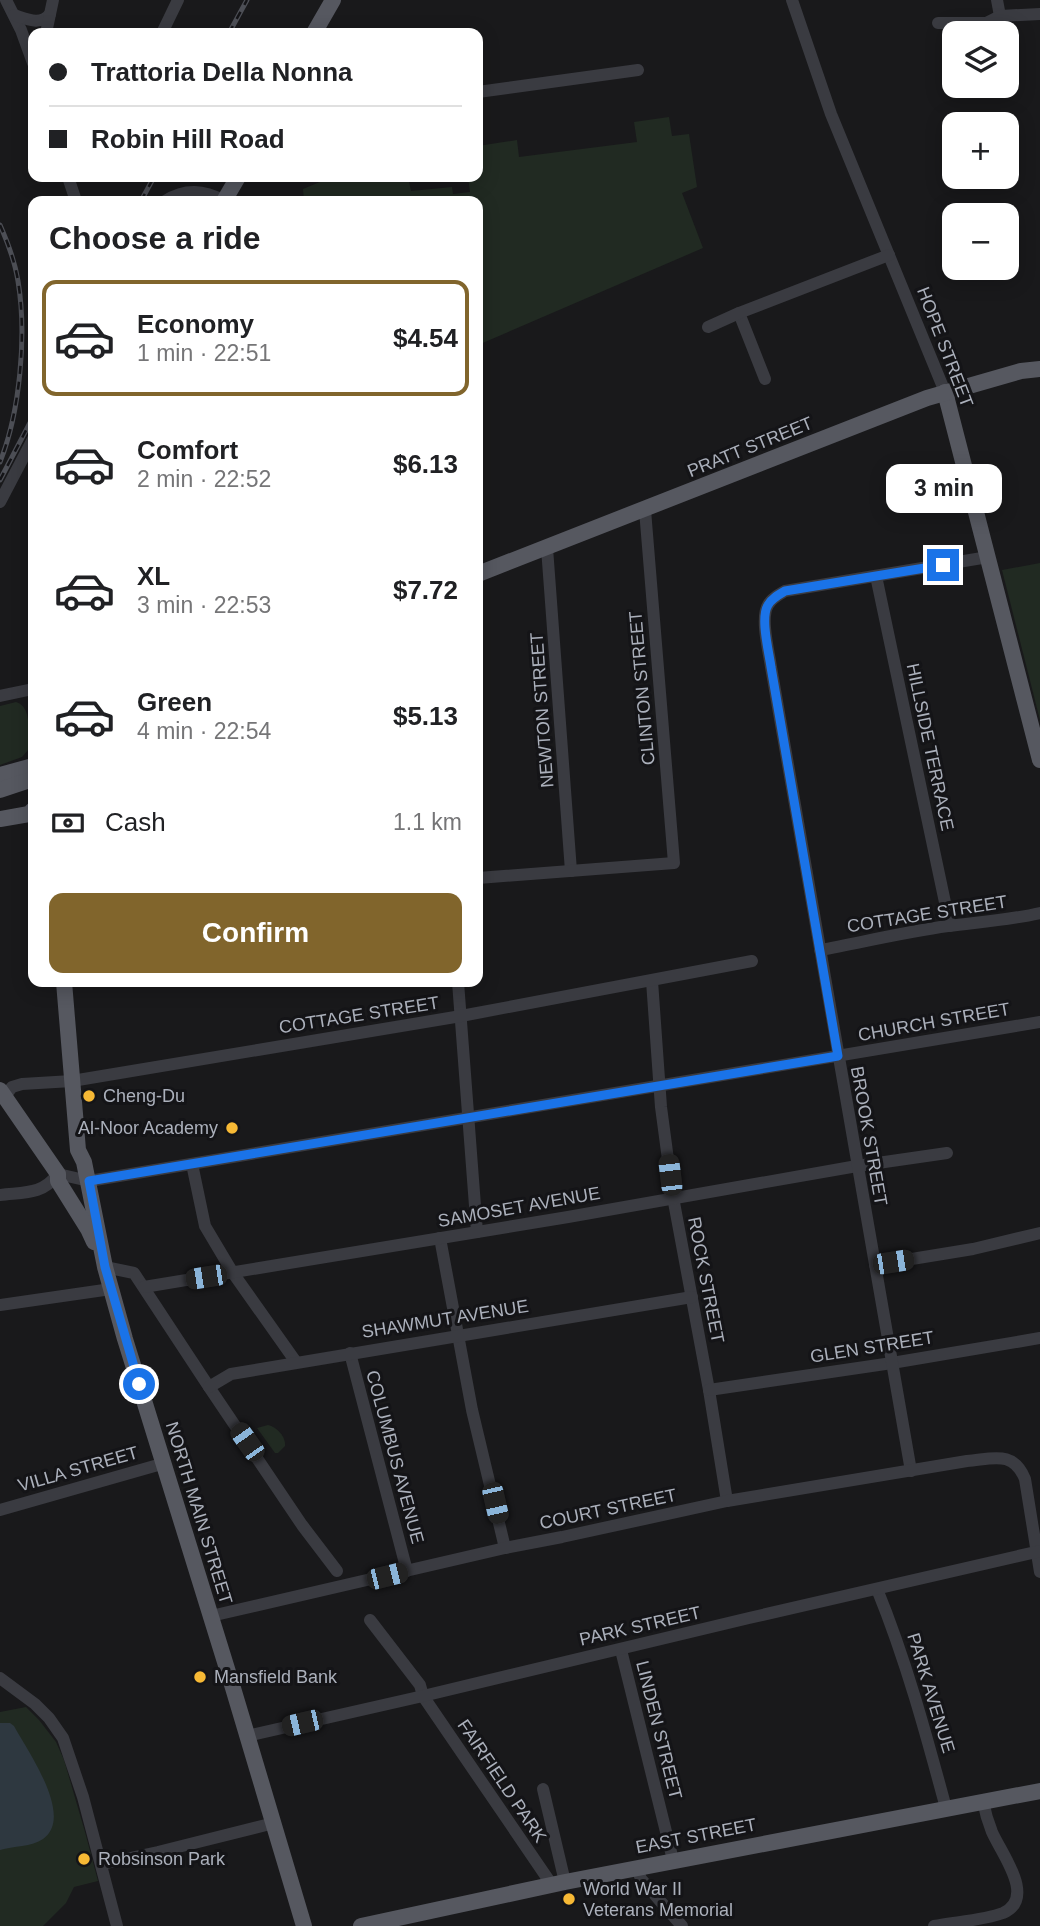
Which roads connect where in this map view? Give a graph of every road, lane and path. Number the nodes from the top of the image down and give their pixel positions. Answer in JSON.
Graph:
{"nodes":[{"id":1,"x":6,"y":0,"type":"edge"},
{"id":2,"x":53,"y":0,"type":"edge"},
{"id":3,"x":178,"y":0,"type":"edge"},
{"id":4,"x":333,"y":0,"type":"edge"},
{"id":5,"x":792,"y":0,"type":"edge"},
{"id":6,"x":998,"y":0,"type":"edge"},
{"id":7,"x":50,"y":14,"type":"junction"},
{"id":8,"x":1040,"y":14,"type":"edge"},
{"id":9,"x":14,"y":15,"type":"junction"},
{"id":10,"x":1000,"y":16,"type":"junction"},
{"id":11,"x":938,"y":23,"type":"dead end"},
{"id":12,"x":47,"y":28,"type":"edge"},
{"id":13,"x":164,"y":28,"type":"edge"},
{"id":14,"x":317,"y":28,"type":"edge"},
{"id":15,"x":28,"y":50,"type":"edge"},
{"id":16,"x":638,"y":70,"type":"dead end"},
{"id":17,"x":483,"y":91,"type":"edge"},
{"id":18,"x":176,"y":196,"type":"edge"},
{"id":19,"x":215,"y":196,"type":"edge"},
{"id":20,"x":889,"y":255,"type":"junction"},
{"id":21,"x":739,"y":313,"type":"junction"},
{"id":22,"x":708,"y":327,"type":"dead end"},
{"id":23,"x":1040,"y":369,"type":"edge"},
{"id":24,"x":765,"y":379,"type":"dead end"},
{"id":25,"x":945,"y":392,"type":"junction"},
{"id":26,"x":28,"y":449,"type":"edge"},
{"id":27,"x":0,"y":502,"type":"edge"},
{"id":28,"x":645,"y":510,"type":"junction"},
{"id":29,"x":547,"y":548,"type":"junction"},
{"id":30,"x":988,"y":557,"type":"junction"},
{"id":31,"x":483,"y":572,"type":"edge"},
{"id":32,"x":876,"y":576,"type":"junction"},
{"id":33,"x":28,"y":690,"type":"edge"},
{"id":34,"x":0,"y":696,"type":"edge"},
{"id":35,"x":1040,"y":760,"type":"edge"},
{"id":36,"x":28,"y":767,"type":"edge"},
{"id":37,"x":0,"y":775,"type":"edge"},
{"id":38,"x":28,"y":781,"type":"edge"},
{"id":39,"x":0,"y":790,"type":"edge"},
{"id":40,"x":28,"y":814,"type":"edge"},
{"id":41,"x":0,"y":819,"type":"edge"},
{"id":42,"x":571,"y":871,"type":"junction"},
{"id":43,"x":483,"y":878,"type":"edge"},
{"id":44,"x":1040,"y":913,"type":"edge"},
{"id":45,"x":950,"y":926,"type":"junction"},
{"id":46,"x":820,"y":950,"type":"junction"},
{"id":47,"x":752,"y":961,"type":"dead end"},
{"id":48,"x":652,"y":981,"type":"junction"},
{"id":49,"x":64,"y":987,"type":"edge"},
{"id":50,"x":458,"y":987,"type":"edge"},
{"id":51,"x":461,"y":1016,"type":"junction"},
{"id":52,"x":1040,"y":1022,"type":"edge"},
{"id":53,"x":838,"y":1056,"type":"junction"},
{"id":54,"x":72,"y":1081,"type":"junction"},
{"id":55,"x":661,"y":1085,"type":"junction"},
{"id":56,"x":2,"y":1093,"type":"edge"},
{"id":57,"x":468,"y":1117,"type":"junction"},
{"id":58,"x":78,"y":1150,"type":"junction"},
{"id":59,"x":947,"y":1153,"type":"dead end"},
{"id":60,"x":192,"y":1164,"type":"junction"},
{"id":61,"x":857,"y":1166,"type":"junction"},
{"id":62,"x":58,"y":1174,"type":"junction"},
{"id":63,"x":89,"y":1181,"type":"junction"},
{"id":64,"x":0,"y":1195,"type":"edge"},
{"id":65,"x":673,"y":1197,"type":"junction"},
{"id":66,"x":477,"y":1231,"type":"junction"},
{"id":67,"x":1040,"y":1233,"type":"edge"},
{"id":68,"x":440,"y":1238,"type":"junction"},
{"id":69,"x":874,"y":1265,"type":"junction"},
{"id":70,"x":105,"y":1267,"type":"junction"},
{"id":71,"x":233,"y":1273,"type":"junction"},
{"id":72,"x":144,"y":1287,"type":"junction"},
{"id":73,"x":111,"y":1289,"type":"junction"},
{"id":74,"x":692,"y":1297,"type":"junction"},
{"id":75,"x":0,"y":1305,"type":"edge"},
{"id":76,"x":458,"y":1335,"type":"junction"},
{"id":77,"x":1040,"y":1338,"type":"edge"},
{"id":78,"x":350,"y":1353,"type":"junction"},
{"id":79,"x":296,"y":1362,"type":"junction"},
{"id":80,"x":892,"y":1363,"type":"junction"},
{"id":81,"x":209,"y":1387,"type":"junction"},
{"id":82,"x":709,"y":1390,"type":"junction"},
{"id":83,"x":165,"y":1463,"type":"junction"},
{"id":84,"x":911,"y":1471,"type":"junction"},
{"id":85,"x":727,"y":1501,"type":"junction"},
{"id":86,"x":0,"y":1510,"type":"edge"},
{"id":87,"x":505,"y":1548,"type":"junction"},
{"id":88,"x":1038,"y":1551,"type":"edge"},
{"id":89,"x":337,"y":1571,"type":"dead end"},
{"id":90,"x":407,"y":1571,"type":"junction"},
{"id":91,"x":1040,"y":1572,"type":"edge"},
{"id":92,"x":877,"y":1589,"type":"junction"},
{"id":93,"x":211,"y":1616,"type":"junction"},
{"id":94,"x":370,"y":1620,"type":"dead end"},
{"id":95,"x":621,"y":1650,"type":"junction"},
{"id":96,"x":0,"y":1678,"type":"edge"},
{"id":97,"x":423,"y":1696,"type":"junction"},
{"id":98,"x":247,"y":1735,"type":"junction"},
{"id":99,"x":543,"y":1790,"type":"dead end"},
{"id":100,"x":1040,"y":1791,"type":"edge"},
{"id":101,"x":983,"y":1801,"type":"junction"},
{"id":102,"x":946,"y":1808,"type":"junction"},
{"id":103,"x":274,"y":1823,"type":"junction"},
{"id":104,"x":673,"y":1860,"type":"junction"},
{"id":105,"x":102,"y":1864,"type":"junction"},
{"id":106,"x":637,"y":1868,"type":"junction"},
{"id":107,"x":559,"y":1883,"type":"junction"},
{"id":108,"x":117,"y":1926,"type":"edge"},
{"id":109,"x":304,"y":1926,"type":"edge"},
{"id":110,"x":361,"y":1926,"type":"edge"},
{"id":111,"x":681,"y":1926,"type":"edge"},
{"id":112,"x":934,"y":1926,"type":"edge"}],
"edges":[{"from":1,"to":9,"type":"street"},
{"from":2,"to":7,"type":"street"},
{"from":3,"to":13,"type":"street"},
{"from":4,"to":14,"type":"main road"},
{"from":5,"to":20,"type":"street","name":"HOPE STREET"},
{"from":6,"to":10,"type":"street"},
{"from":7,"to":9,"type":"street"},
{"from":7,"to":12,"type":"street"},
{"from":8,"to":10,"type":"street"},
{"from":9,"to":15,"type":"street"},
{"from":10,"to":11,"type":"street"},
{"from":16,"to":17,"type":"street"},
{"from":18,"to":19,"type":"street"},
{"from":20,"to":21,"type":"street"},
{"from":20,"to":25,"type":"street","name":"HOPE STREET"},
{"from":21,"to":22,"type":"street"},
{"from":21,"to":24,"type":"street"},
{"from":23,"to":25,"type":"main road","name":"PRATT STREET"},
{"from":25,"to":28,"type":"main road","name":"PRATT STREET"},
{"from":25,"to":30,"type":"main road","name":"HOPE STREET"},
{"from":26,"to":27,"type":"street"},
{"from":28,"to":29,"type":"main road","name":"PRATT STREET"},
{"from":28,"to":42,"type":"street","name":"CLINTON STREET"},
{"from":29,"to":31,"type":"main road","name":"PRATT STREET"},
{"from":29,"to":42,"type":"street","name":"NEWTON STREET"},
{"from":30,"to":32,"type":"street"},
{"from":30,"to":35,"type":"main road","name":"HOPE STREET"},
{"from":32,"to":45,"type":"street","name":"HILLSIDE TERRACE"},
{"from":32,"to":46,"type":"street","name":"BROOK STREET"},
{"from":33,"to":34,"type":"street"},
{"from":36,"to":37,"type":"main road"},
{"from":38,"to":39,"type":"main road"},
{"from":40,"to":41,"type":"main road"},
{"from":42,"to":43,"type":"street"},
{"from":44,"to":45,"type":"street","name":"COTTAGE STREET"},
{"from":45,"to":46,"type":"street","name":"COTTAGE STREET"},
{"from":46,"to":53,"type":"street","name":"BROOK STREET"},
{"from":47,"to":48,"type":"street","name":"COTTAGE STREET"},
{"from":48,"to":51,"type":"street","name":"COTTAGE STREET"},
{"from":48,"to":55,"type":"street","name":"ROCK STREET"},
{"from":49,"to":54,"type":"main road","name":"NORTH MAIN STREET"},
{"from":50,"to":51,"type":"street"},
{"from":51,"to":54,"type":"street","name":"COTTAGE STREET"},
{"from":51,"to":57,"type":"street"},
{"from":52,"to":53,"type":"street","name":"CHURCH STREET"},
{"from":53,"to":55,"type":"street","name":"CHURCH STREET"},
{"from":53,"to":61,"type":"street","name":"BROOK STREET"},
{"from":54,"to":56,"type":"street","name":"COTTAGE STREET"},
{"from":54,"to":58,"type":"main road","name":"NORTH MAIN STREET"},
{"from":55,"to":57,"type":"street","name":"CHURCH STREET"},
{"from":55,"to":65,"type":"street","name":"ROCK STREET"},
{"from":56,"to":62,"type":"main road"},
{"from":57,"to":60,"type":"street","name":"CHURCH STREET"},
{"from":57,"to":66,"type":"street"},
{"from":58,"to":62,"type":"main road"},
{"from":58,"to":63,"type":"main road","name":"NORTH MAIN STREET"},
{"from":59,"to":61,"type":"street","name":"SAMOSET AVENUE"},
{"from":60,"to":63,"type":"street","name":"CHURCH STREET"},
{"from":60,"to":71,"type":"street"},
{"from":61,"to":65,"type":"street","name":"SAMOSET AVENUE"},
{"from":61,"to":69,"type":"street","name":"BROOK STREET"},
{"from":62,"to":63,"type":"street"},
{"from":62,"to":64,"type":"street"},
{"from":62,"to":70,"type":"main road"},
{"from":63,"to":70,"type":"main road","name":"NORTH MAIN STREET"},
{"from":65,"to":66,"type":"street","name":"SAMOSET AVENUE"},
{"from":65,"to":74,"type":"street","name":"ROCK STREET"},
{"from":66,"to":68,"type":"street","name":"SAMOSET AVENUE"},
{"from":67,"to":69,"type":"street"},
{"from":68,"to":71,"type":"street","name":"SAMOSET AVENUE"},
{"from":68,"to":76,"type":"street"},
{"from":69,"to":80,"type":"street","name":"BROOK STREET"},
{"from":70,"to":72,"type":"street"},
{"from":70,"to":73,"type":"main road","name":"NORTH MAIN STREET"},
{"from":71,"to":72,"type":"street","name":"SAMOSET AVENUE"},
{"from":71,"to":79,"type":"street"},
{"from":72,"to":81,"type":"street"},
{"from":73,"to":75,"type":"street"},
{"from":73,"to":83,"type":"main road","name":"NORTH MAIN STREET"},
{"from":74,"to":76,"type":"street","name":"SHAWMUT AVENUE"},
{"from":74,"to":82,"type":"street","name":"ROCK STREET"},
{"from":76,"to":78,"type":"street","name":"SHAWMUT AVENUE"},
{"from":76,"to":87,"type":"street"},
{"from":77,"to":80,"type":"street","name":"GLEN STREET"},
{"from":78,"to":79,"type":"street","name":"SHAWMUT AVENUE"},
{"from":78,"to":90,"type":"street","name":"COLUMBUS AVENUE"},
{"from":79,"to":81,"type":"street","name":"SHAWMUT AVENUE"},
{"from":80,"to":82,"type":"street","name":"GLEN STREET"},
{"from":80,"to":84,"type":"street","name":"BROOK STREET"},
{"from":81,"to":89,"type":"street"},
{"from":82,"to":85,"type":"street","name":"ROCK STREET"},
{"from":83,"to":86,"type":"street","name":"VILLA STREET"},
{"from":83,"to":93,"type":"main road","name":"NORTH MAIN STREET"},
{"from":84,"to":85,"type":"street","name":"COURT STREET"},
{"from":84,"to":88,"type":"street","name":"COURT STREET"},
{"from":85,"to":87,"type":"street","name":"COURT STREET"},
{"from":87,"to":90,"type":"street","name":"COURT STREET"},
{"from":88,"to":91,"type":"street"},
{"from":88,"to":92,"type":"street","name":"PARK STREET"},
{"from":90,"to":93,"type":"street","name":"COURT STREET"},
{"from":92,"to":95,"type":"street","name":"PARK STREET"},
{"from":92,"to":102,"type":"street","name":"PARK AVENUE"},
{"from":93,"to":98,"type":"main road","name":"NORTH MAIN STREET"},
{"from":94,"to":97,"type":"street","name":"FAIRFIELD PARK"},
{"from":95,"to":97,"type":"street","name":"PARK STREET"},
{"from":95,"to":104,"type":"street","name":"LINDEN STREET"},
{"from":96,"to":105,"type":"street"},
{"from":97,"to":98,"type":"street","name":"PARK STREET"},
{"from":97,"to":107,"type":"street","name":"FAIRFIELD PARK"},
{"from":98,"to":103,"type":"main road","name":"NORTH MAIN STREET"},
{"from":99,"to":107,"type":"street"},
{"from":100,"to":101,"type":"main road","name":"EAST STREET"},
{"from":101,"to":102,"type":"main road","name":"EAST STREET"},
{"from":101,"to":112,"type":"street"},
{"from":102,"to":104,"type":"main road","name":"EAST STREET"},
{"from":103,"to":105,"type":"street"},
{"from":103,"to":109,"type":"main road","name":"NORTH MAIN STREET"},
{"from":104,"to":106,"type":"main road","name":"EAST STREET"},
{"from":105,"to":108,"type":"street"},
{"from":106,"to":107,"type":"main road","name":"EAST STREET"},
{"from":106,"to":111,"type":"street"},
{"from":107,"to":110,"type":"main road","name":"EAST STREET"}]}
